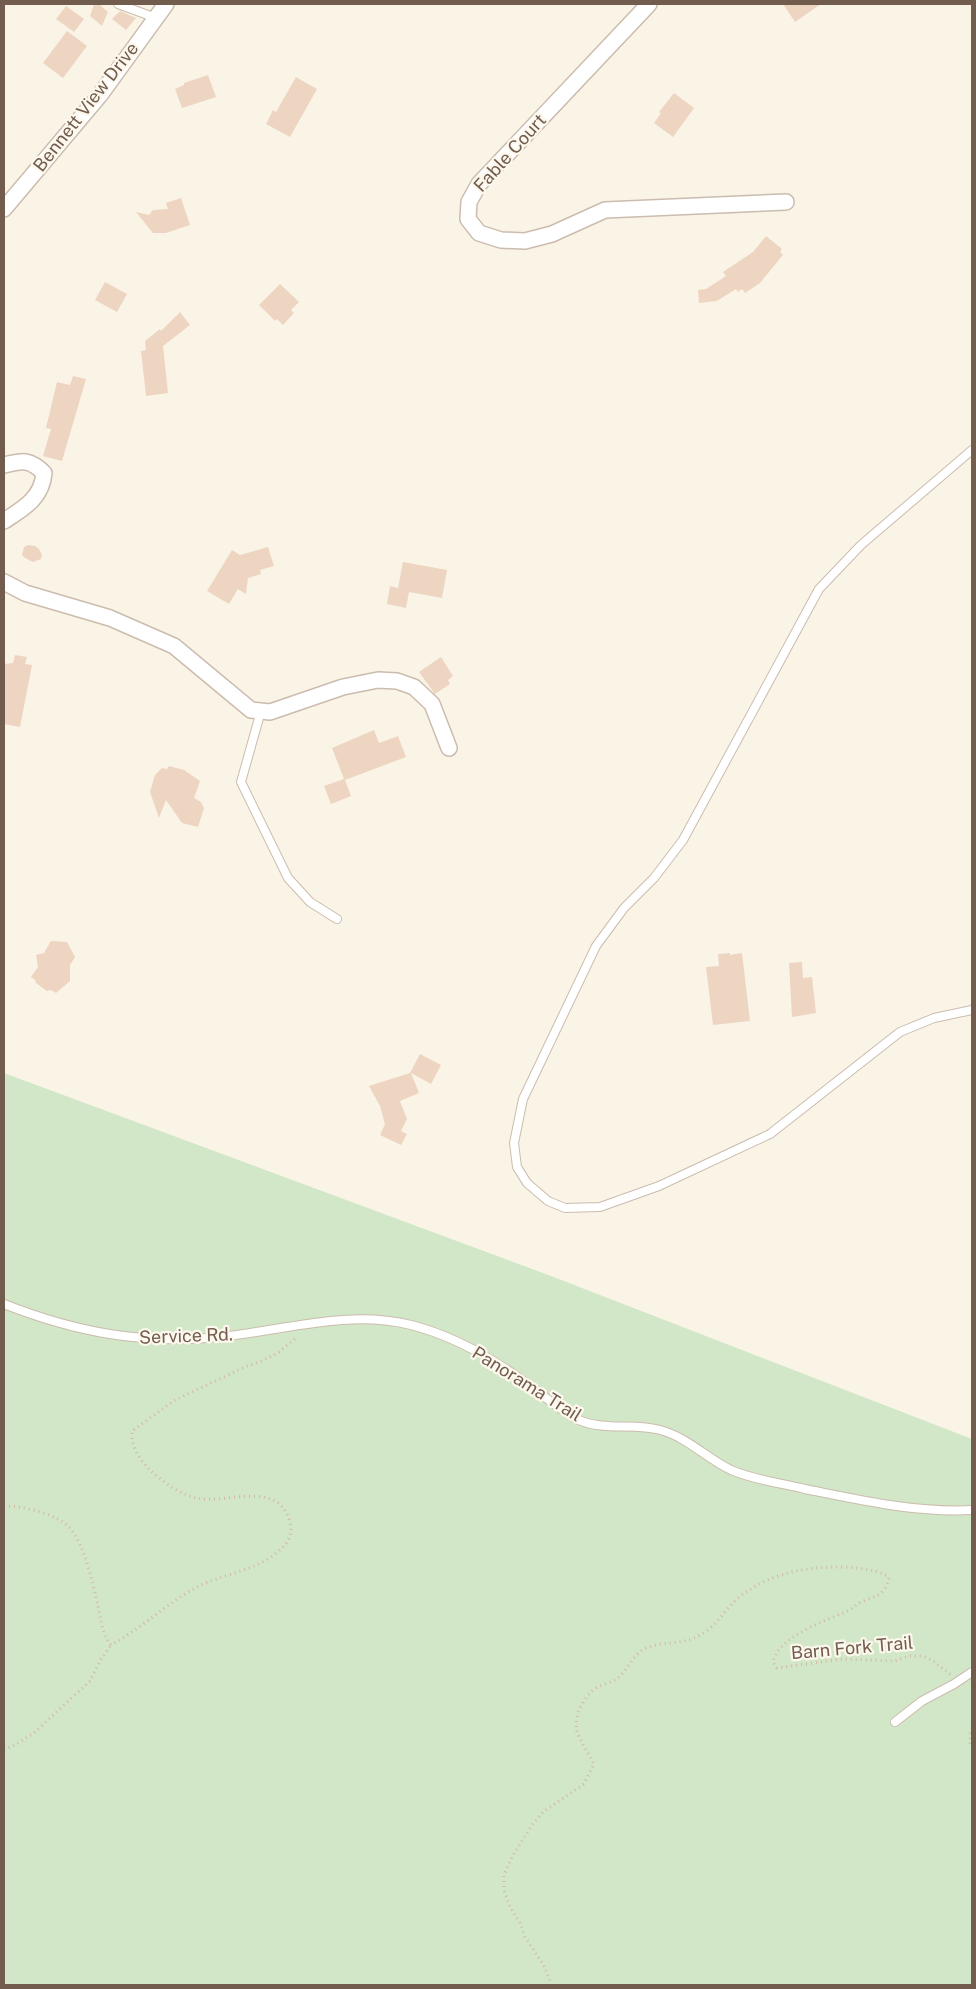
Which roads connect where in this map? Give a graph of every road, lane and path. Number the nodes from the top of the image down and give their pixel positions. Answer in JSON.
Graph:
{"nodes":[{"id":1,"x":118,"y":4,"type":"edge"},
{"id":2,"x":166,"y":4,"type":"edge"},
{"id":3,"x":648,"y":4,"type":"edge"},
{"id":4,"x":156,"y":18,"type":"junction"},
{"id":5,"x":786,"y":202,"type":"dead end"},
{"id":6,"x":4,"y":209,"type":"edge"},
{"id":7,"x":972,"y":450,"type":"edge"},
{"id":8,"x":4,"y":465,"type":"edge"},
{"id":9,"x":4,"y":521,"type":"edge"},
{"id":10,"x":4,"y":582,"type":"edge"},
{"id":11,"x":261,"y":711,"type":"junction"},
{"id":12,"x":449,"y":748,"type":"dead end"},
{"id":13,"x":337,"y":919,"type":"dead end"},
{"id":14,"x":972,"y":1010,"type":"edge"},
{"id":15,"x":4,"y":1304,"type":"edge"},
{"id":16,"x":311,"y":1323,"type":"junction"},
{"id":17,"x":4,"y":1506,"type":"edge"},
{"id":18,"x":972,"y":1510,"type":"edge"},
{"id":19,"x":111,"y":1645,"type":"junction"},
{"id":20,"x":972,"y":1672,"type":"edge"},
{"id":21,"x":959,"y":1681,"type":"junction"},
{"id":22,"x":895,"y":1722,"type":"dead end"},
{"id":23,"x":972,"y":1728,"type":"edge"},
{"id":24,"x":972,"y":1745,"type":"edge"},
{"id":25,"x":4,"y":1750,"type":"edge"},
{"id":26,"x":552,"y":1985,"type":"edge"}],
"edges":[{"from":1,"to":4,"type":"lane"},
{"from":2,"to":4,"type":"street","name":"Bennett View Drive"},
{"from":3,"to":5,"type":"street","name":"Fable Court"},
{"from":4,"to":6,"type":"street","name":"Bennett View Drive"},
{"from":7,"to":14,"type":"lane"},
{"from":8,"to":9,"type":"street"},
{"from":10,"to":11,"type":"street"},
{"from":11,"to":12,"type":"street"},
{"from":11,"to":13,"type":"lane"},
{"from":15,"to":16,"type":"lane","name":"Service Rd."},
{"from":16,"to":18,"type":"lane","name":"Panorama Trail"},
{"from":16,"to":19,"type":"path"},
{"from":17,"to":19,"type":"path"},
{"from":19,"to":25,"type":"path"},
{"from":20,"to":21,"type":"lane"},
{"from":21,"to":22,"type":"lane"},
{"from":21,"to":26,"type":"path","name":"Barn Fork Trail"},
{"from":23,"to":24,"type":"path"}]}
